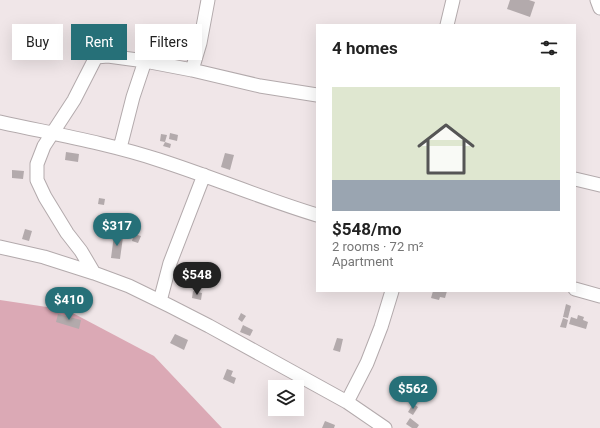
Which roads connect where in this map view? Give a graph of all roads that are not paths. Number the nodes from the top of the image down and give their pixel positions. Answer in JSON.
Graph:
{"nodes":[{"id":1,"x":208,"y":0,"type":"edge"},
{"id":2,"x":453,"y":0,"type":"edge"},
{"id":3,"x":597,"y":0,"type":"edge"},
{"id":4,"x":600,"y":8,"type":"edge"},
{"id":5,"x":446,"y":24,"type":"edge"},
{"id":6,"x":145,"y":61,"type":"junction"},
{"id":7,"x":192,"y":70,"type":"junction"},
{"id":8,"x":316,"y":95,"type":"edge"},
{"id":9,"x":0,"y":122,"type":"edge"},
{"id":10,"x":53,"y":134,"type":"junction"},
{"id":11,"x":120,"y":148,"type":"junction"},
{"id":12,"x":204,"y":175,"type":"junction"},
{"id":13,"x":576,"y":178,"type":"edge"},
{"id":14,"x":600,"y":185,"type":"edge"},
{"id":15,"x":316,"y":215,"type":"edge"},
{"id":16,"x":0,"y":247,"type":"edge"},
{"id":17,"x":94,"y":273,"type":"junction"},
{"id":18,"x":576,"y":289,"type":"edge"},
{"id":19,"x":392,"y":292,"type":"edge"},
{"id":20,"x":600,"y":296,"type":"edge"},
{"id":21,"x":160,"y":301,"type":"junction"},
{"id":22,"x":347,"y":402,"type":"junction"},
{"id":23,"x":385,"y":428,"type":"edge"}],
"edges":[{"from":1,"to":7,"type":"street"},
{"from":2,"to":5,"type":"street"},
{"from":3,"to":4,"type":"street"},
{"from":6,"to":7,"type":"street"},
{"from":6,"to":10,"type":"street"},
{"from":6,"to":11,"type":"street"},
{"from":7,"to":8,"type":"street"},
{"from":9,"to":10,"type":"street"},
{"from":10,"to":11,"type":"street"},
{"from":10,"to":17,"type":"street"},
{"from":11,"to":12,"type":"street"},
{"from":12,"to":15,"type":"street"},
{"from":12,"to":21,"type":"street"},
{"from":13,"to":14,"type":"street"},
{"from":16,"to":17,"type":"street"},
{"from":17,"to":21,"type":"street"},
{"from":18,"to":20,"type":"street"},
{"from":19,"to":22,"type":"street"},
{"from":21,"to":22,"type":"street"},
{"from":22,"to":23,"type":"street"}]}
